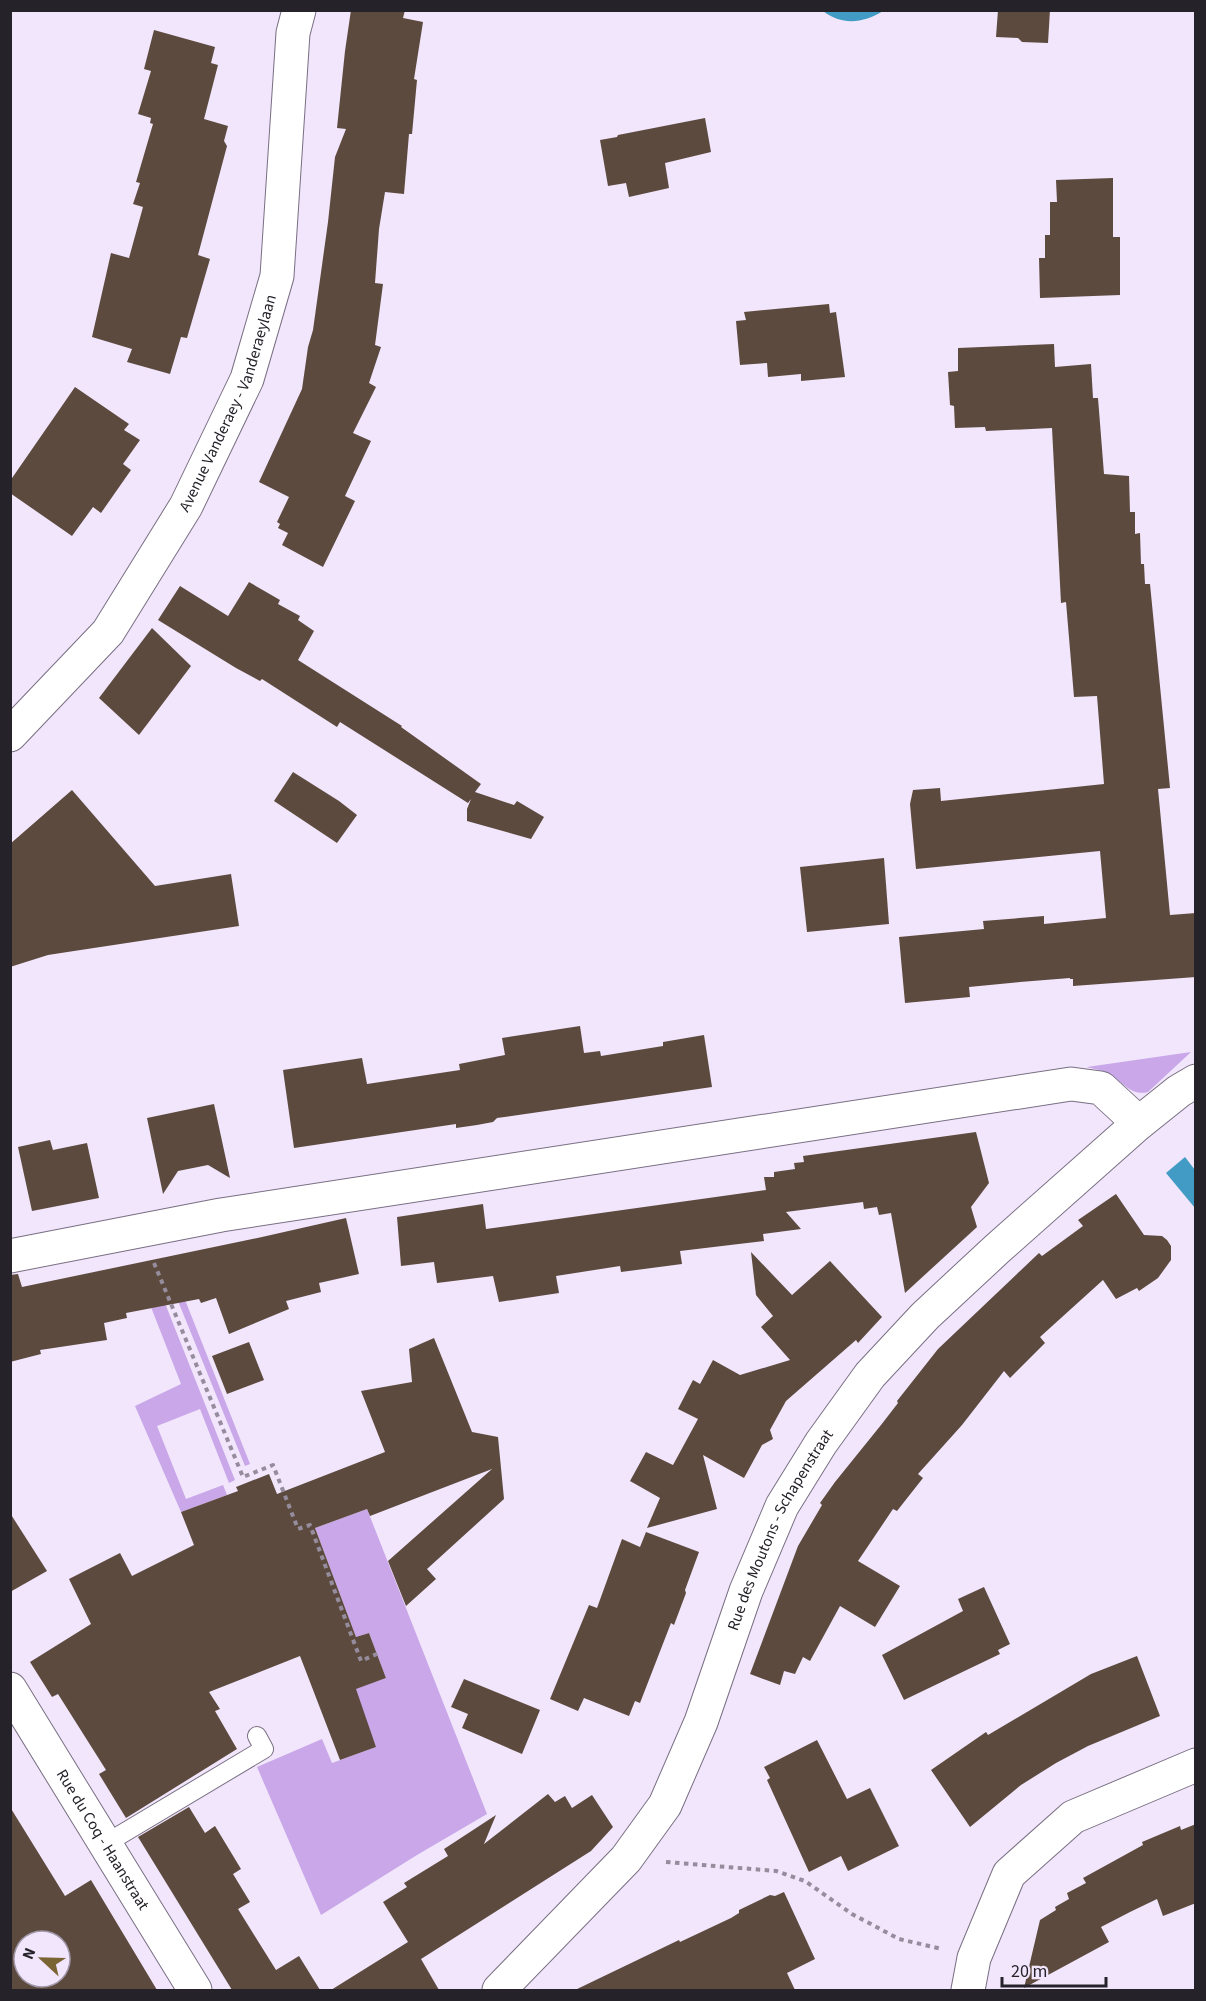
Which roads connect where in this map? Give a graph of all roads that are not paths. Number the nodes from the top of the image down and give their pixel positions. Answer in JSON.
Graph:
{"nodes":[{"id":1,"x":299,"y":10,"type":"edge"},
{"id":2,"x":10,"y":735,"type":"edge"},
{"id":3,"x":1196,"y":1081,"type":"edge"},
{"id":4,"x":1138,"y":1123,"type":"junction"},
{"id":5,"x":10,"y":1256,"type":"edge"},
{"id":6,"x":10,"y":1689,"type":"edge"},
{"id":7,"x":257,"y":1736,"type":"dead end"},
{"id":8,"x":1196,"y":1765,"type":"edge"},
{"id":9,"x":105,"y":1844,"type":"junction"},
{"id":10,"x":195,"y":1990,"type":"edge"},
{"id":11,"x":499,"y":1990,"type":"edge"},
{"id":12,"x":968,"y":1990,"type":"edge"}],
"edges":[{"from":1,"to":2,"type":"street","name":"Avenue Vanderaey - Vanderaeylaan"},
{"from":3,"to":4,"type":"street","name":"Rue des Moutons - Schapenstraat"},
{"from":4,"to":5,"type":"street"},
{"from":4,"to":11,"type":"street","name":"Rue des Moutons - Schapenstraat"},
{"from":6,"to":9,"type":"street","name":"Rue du Coq - Haanstraat"},
{"from":7,"to":9,"type":"lane"},
{"from":8,"to":12,"type":"street"},
{"from":9,"to":10,"type":"street","name":"Rue du Coq - Haanstraat"}]}
